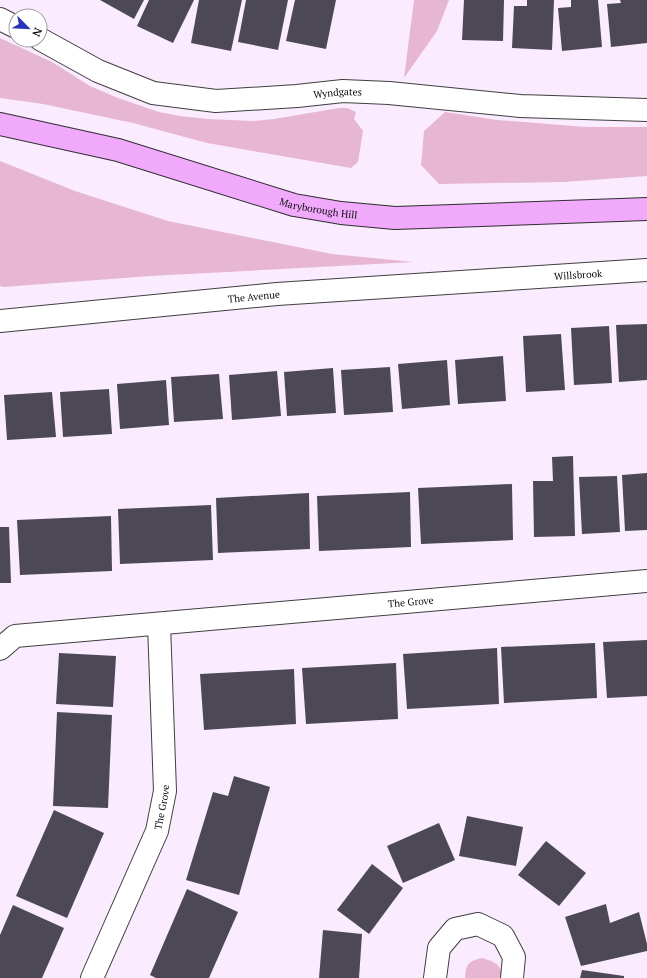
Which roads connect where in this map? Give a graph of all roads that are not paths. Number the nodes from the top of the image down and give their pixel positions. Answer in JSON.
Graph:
{"nodes":[{"id":1,"x":48,"y":43,"type":"edge"},
{"id":2,"x":647,"y":110,"type":"edge"},
{"id":3,"x":0,"y":124,"type":"edge"},
{"id":4,"x":647,"y":209,"type":"edge"},
{"id":5,"x":647,"y":270,"type":"edge"},
{"id":6,"x":508,"y":278,"type":"joint"},
{"id":7,"x":0,"y":321,"type":"edge"},
{"id":8,"x":647,"y":581,"type":"edge"},
{"id":9,"x":159,"y":624,"type":"junction"},
{"id":10,"x":0,"y":649,"type":"edge"},
{"id":11,"x":92,"y":978,"type":"edge"},
{"id":12,"x":435,"y":978,"type":"edge"},
{"id":13,"x":512,"y":978,"type":"edge"}],
"edges":[{"from":1,"to":2,"type":"street","name":"Wyndgates"},
{"from":3,"to":4,"type":"street","name":"Maryborough Hill"},
{"from":5,"to":6,"type":"street","name":"Willsbrook"},
{"from":6,"to":7,"type":"street","name":"The Avenue"},
{"from":8,"to":9,"type":"street","name":"The Grove"},
{"from":9,"to":10,"type":"street","name":"The Grove"},
{"from":9,"to":11,"type":"street","name":"The Grove"},
{"from":12,"to":13,"type":"street"}]}
